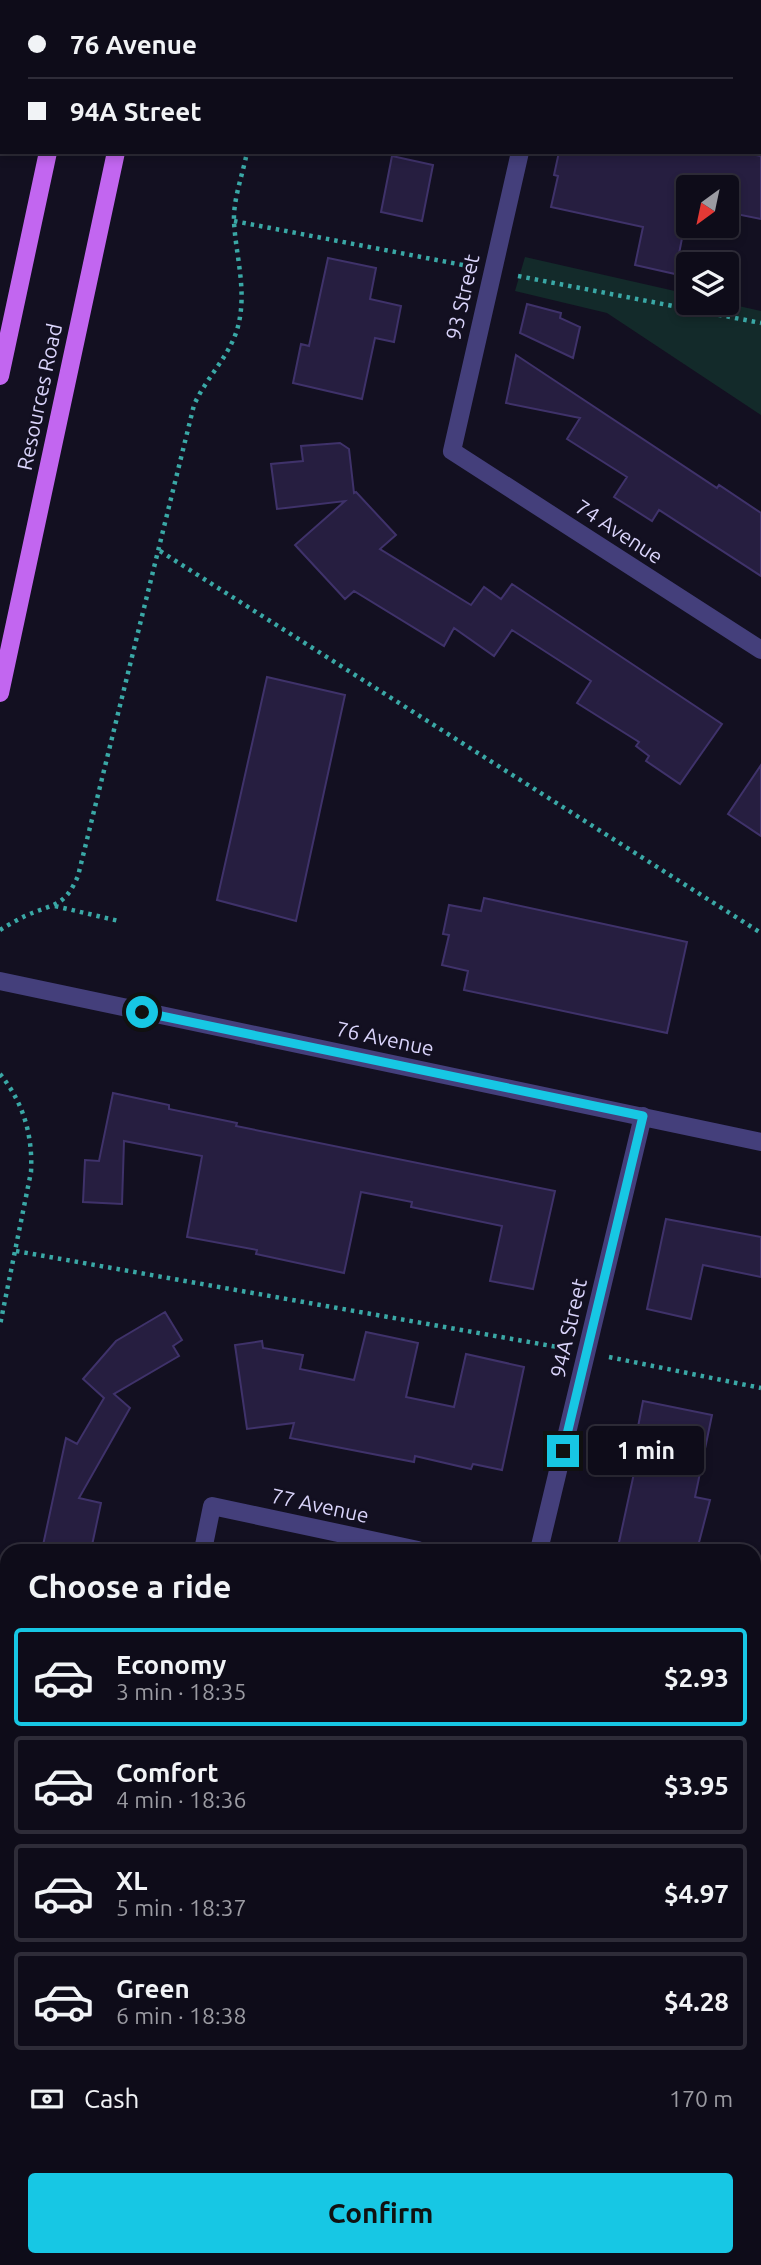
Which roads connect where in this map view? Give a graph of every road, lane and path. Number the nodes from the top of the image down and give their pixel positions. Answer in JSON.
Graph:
{"nodes":[{"id":1,"x":48,"y":154,"type":"edge"},
{"id":2,"x":116,"y":154,"type":"edge"},
{"id":3,"x":247,"y":154,"type":"edge"},
{"id":4,"x":520,"y":154,"type":"edge"},
{"id":5,"x":234,"y":221,"type":"junction"},
{"id":6,"x":492,"y":271,"type":"junction"},
{"id":7,"x":761,"y":323,"type":"edge"},
{"id":8,"x":0,"y":376,"type":"edge"},
{"id":9,"x":452,"y":451,"type":"joint"},
{"id":10,"x":160,"y":551,"type":"junction"},
{"id":11,"x":761,"y":650,"type":"edge"},
{"id":12,"x":0,"y":693,"type":"edge"},
{"id":13,"x":54,"y":906,"type":"junction"},
{"id":14,"x":119,"y":921,"type":"dead end"},
{"id":15,"x":0,"y":930,"type":"edge"},
{"id":16,"x":761,"y":933,"type":"edge"},
{"id":17,"x":0,"y":981,"type":"edge"},
{"id":18,"x":0,"y":1074,"type":"edge"},
{"id":19,"x":643,"y":1116,"type":"junction"},
{"id":20,"x":761,"y":1142,"type":"edge"},
{"id":21,"x":16,"y":1251,"type":"junction"},
{"id":22,"x":0,"y":1325,"type":"edge"},
{"id":23,"x":587,"y":1352,"type":"junction"},
{"id":24,"x":761,"y":1388,"type":"edge"},
{"id":25,"x":204,"y":1544,"type":"edge"},
{"id":26,"x":390,"y":1544,"type":"edge"},
{"id":27,"x":540,"y":1544,"type":"edge"}],
"edges":[{"from":1,"to":8,"type":"main road","name":"Resources Road"},
{"from":2,"to":12,"type":"main road","name":"Resources Road"},
{"from":3,"to":5,"type":"path"},
{"from":4,"to":6,"type":"street","name":"93 Street"},
{"from":5,"to":6,"type":"path"},
{"from":5,"to":10,"type":"path"},
{"from":6,"to":7,"type":"path"},
{"from":6,"to":9,"type":"street","name":"93 Street"},
{"from":9,"to":11,"type":"street","name":"74 Avenue"},
{"from":10,"to":13,"type":"path"},
{"from":10,"to":16,"type":"path"},
{"from":13,"to":14,"type":"path"},
{"from":13,"to":15,"type":"path"},
{"from":17,"to":19,"type":"street","name":"76 Avenue"},
{"from":18,"to":21,"type":"path"},
{"from":19,"to":20,"type":"street","name":"76 Avenue"},
{"from":19,"to":23,"type":"street","name":"94A Street"},
{"from":21,"to":22,"type":"path"},
{"from":21,"to":23,"type":"path"},
{"from":23,"to":24,"type":"path"},
{"from":23,"to":27,"type":"street","name":"94A Street"},
{"from":25,"to":26,"type":"street","name":"77 Avenue"}]}
